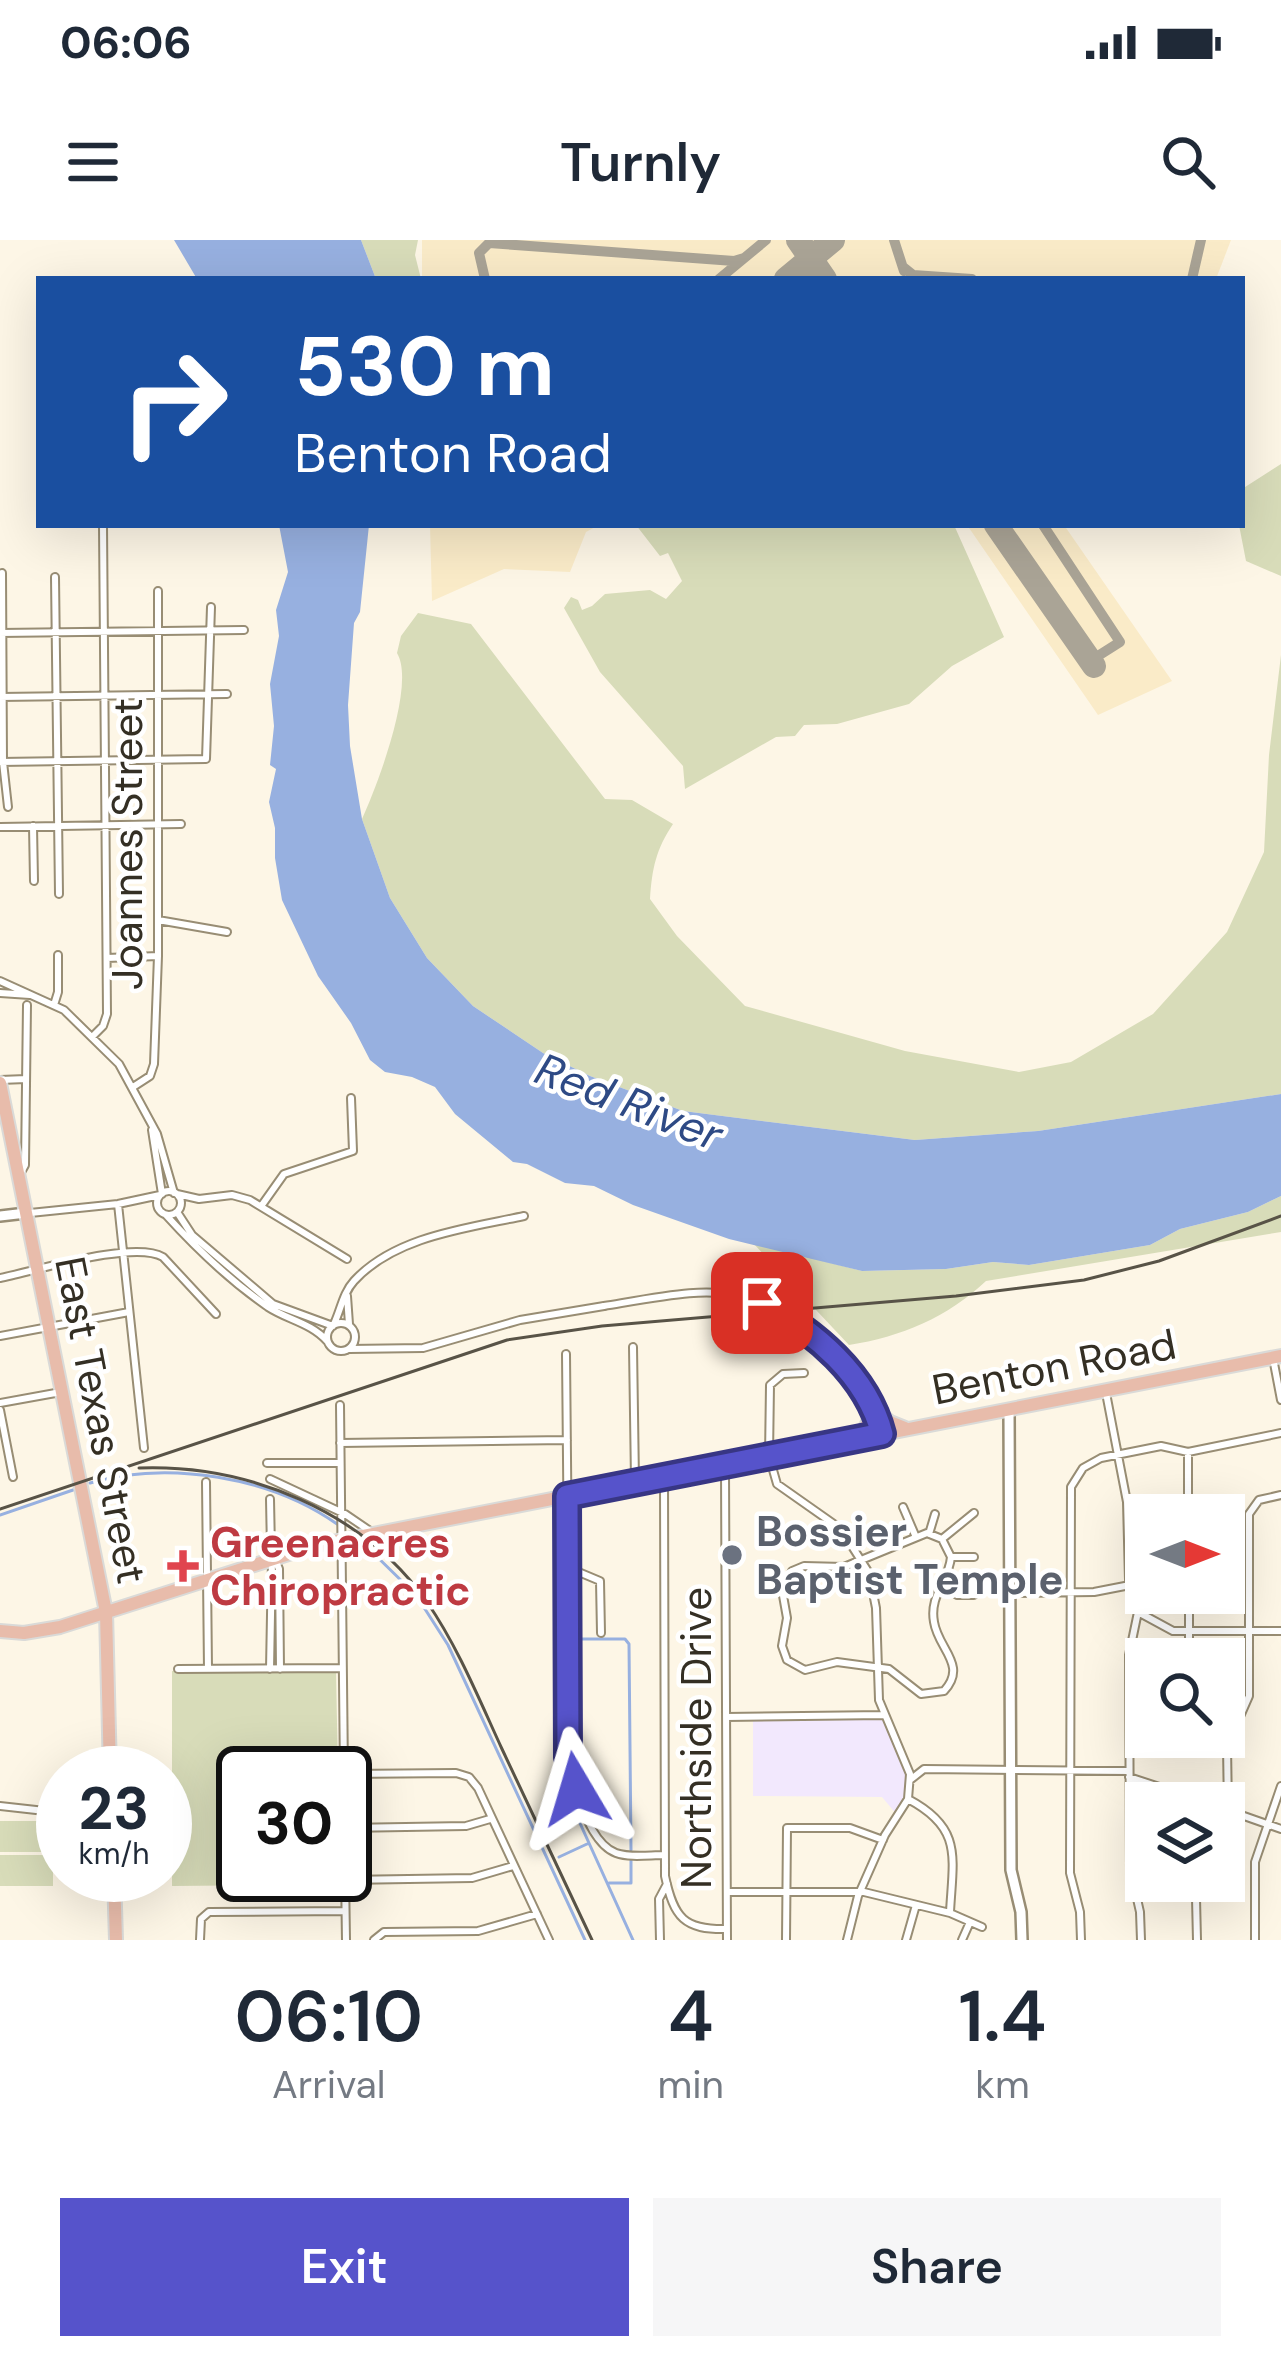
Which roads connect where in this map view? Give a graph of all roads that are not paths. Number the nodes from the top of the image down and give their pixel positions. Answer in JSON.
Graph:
{"nodes":[{"id":1,"x":103,"y":528,"type":"edge"},
{"id":2,"x":2,"y":573,"type":"edge"},
{"id":3,"x":55,"y":577,"type":"dead end"},
{"id":4,"x":158,"y":591,"type":"dead end"},
{"id":5,"x":211,"y":608,"type":"dead end"},
{"id":6,"x":211,"y":630,"type":"junction"},
{"id":7,"x":244,"y":630,"type":"dead end"},
{"id":8,"x":106,"y":631,"type":"junction"},
{"id":9,"x":158,"y":631,"type":"junction"},
{"id":10,"x":56,"y":632,"type":"junction"},
{"id":11,"x":0,"y":633,"type":"edge"},
{"id":12,"x":158,"y":694,"type":"junction"},
{"id":13,"x":209,"y":694,"type":"junction"},
{"id":14,"x":227,"y":694,"type":"dead end"},
{"id":15,"x":106,"y":695,"type":"junction"},
{"id":16,"x":57,"y":696,"type":"junction"},
{"id":17,"x":1,"y":697,"type":"edge"},
{"id":18,"x":158,"y":759,"type":"junction"},
{"id":19,"x":106,"y":760,"type":"junction"},
{"id":20,"x":58,"y":761,"type":"junction"},
{"id":21,"x":2,"y":762,"type":"edge"},
{"id":22,"x":8,"y":807,"type":"dead end"},
{"id":23,"x":158,"y":824,"type":"junction"},
{"id":24,"x":181,"y":824,"type":"dead end"},
{"id":25,"x":106,"y":825,"type":"junction"},
{"id":26,"x":0,"y":826,"type":"edge"},
{"id":27,"x":33,"y":826,"type":"junction"},
{"id":28,"x":58,"y":826,"type":"junction"},
{"id":29,"x":34,"y":881,"type":"dead end"},
{"id":30,"x":59,"y":894,"type":"dead end"},
{"id":31,"x":158,"y":920,"type":"junction"},
{"id":32,"x":227,"y":932,"type":"dead end"},
{"id":33,"x":58,"y":955,"type":"dead end"},
{"id":34,"x":158,"y":956,"type":"junction"},
{"id":35,"x":107,"y":958,"type":"junction"},
{"id":36,"x":0,"y":981,"type":"edge"},
{"id":37,"x":0,"y":993,"type":"edge"},
{"id":38,"x":33,"y":995,"type":"junction"},
{"id":39,"x":27,"y":1004,"type":"dead end"},
{"id":40,"x":55,"y":1005,"type":"junction"},
{"id":41,"x":93,"y":1036,"type":"junction"},
{"id":42,"x":26,"y":1078,"type":"junction"},
{"id":43,"x":0,"y":1082,"type":"edge"},
{"id":44,"x":133,"y":1087,"type":"junction"},
{"id":45,"x":351,"y":1098,"type":"dead end"},
{"id":46,"x":152,"y":1126,"type":"junction"},
{"id":47,"x":18,"y":1174,"type":"junction"},
{"id":48,"x":175,"y":1193,"type":"junction"},
{"id":49,"x":161,"y":1194,"type":"junction"},
{"id":50,"x":199,"y":1199,"type":"junction"},
{"id":51,"x":135,"y":1202,"type":"junction"},
{"id":52,"x":118,"y":1204,"type":"junction"},
{"id":53,"x":262,"y":1205,"type":"junction"},
{"id":54,"x":178,"y":1211,"type":"junction"},
{"id":55,"x":26,"y":1214,"type":"junction"},
{"id":56,"x":164,"y":1214,"type":"junction"},
{"id":57,"x":0,"y":1216,"type":"edge"},
{"id":58,"x":524,"y":1216,"type":"dead end"},
{"id":59,"x":123,"y":1253,"type":"junction"},
{"id":60,"x":346,"y":1259,"type":"dead end"},
{"id":61,"x":38,"y":1270,"type":"junction"},
{"id":62,"x":0,"y":1278,"type":"edge"},
{"id":63,"x":347,"y":1292,"type":"junction"},
{"id":64,"x":129,"y":1312,"type":"junction"},
{"id":65,"x":216,"y":1314,"type":"dead end"},
{"id":66,"x":334,"y":1325,"type":"junction"},
{"id":67,"x":49,"y":1326,"type":"junction"},
{"id":68,"x":352,"y":1329,"type":"junction"},
{"id":69,"x":0,"y":1336,"type":"edge"},
{"id":70,"x":327,"y":1340,"type":"junction"},
{"id":71,"x":632,"y":1347,"type":"dead end"},
{"id":72,"x":349,"y":1349,"type":"junction"},
{"id":73,"x":380,"y":1349,"type":"junction"},
{"id":74,"x":566,"y":1354,"type":"dead end"},
{"id":75,"x":1277,"y":1357,"type":"edge"},
{"id":76,"x":804,"y":1373,"type":"dead end"},
{"id":77,"x":1106,"y":1390,"type":"junction"},
{"id":78,"x":62,"y":1392,"type":"junction"},
{"id":79,"x":1281,"y":1400,"type":"edge"},
{"id":80,"x":340,"y":1405,"type":"dead end"},
{"id":81,"x":0,"y":1407,"type":"edge"},
{"id":82,"x":874,"y":1408,"type":"junction"},
{"id":83,"x":1009,"y":1409,"type":"junction"},
{"id":84,"x":908,"y":1429,"type":"junction"},
{"id":85,"x":1281,"y":1433,"type":"edge"},
{"id":86,"x":882,"y":1434,"type":"junction"},
{"id":87,"x":567,"y":1440,"type":"junction"},
{"id":88,"x":851,"y":1440,"type":"junction"},
{"id":89,"x":340,"y":1443,"type":"junction"},
{"id":90,"x":144,"y":1448,"type":"dead end"},
{"id":91,"x":1188,"y":1452,"type":"junction"},
{"id":92,"x":1118,"y":1455,"type":"junction"},
{"id":93,"x":769,"y":1456,"type":"junction"},
{"id":94,"x":267,"y":1463,"type":"dead end"},
{"id":95,"x":340,"y":1463,"type":"junction"},
{"id":96,"x":725,"y":1465,"type":"junction"},
{"id":97,"x":664,"y":1477,"type":"junction"},
{"id":98,"x":14,"y":1478,"type":"dead end"},
{"id":99,"x":270,"y":1479,"type":"dead end"},
{"id":100,"x":206,"y":1482,"type":"dead end"},
{"id":101,"x":635,"y":1483,"type":"junction"},
{"id":102,"x":1188,"y":1494,"type":"edge"},
{"id":103,"x":1281,"y":1495,"type":"edge"},
{"id":104,"x":567,"y":1496,"type":"junction"},
{"id":105,"x":1125,"y":1496,"type":"edge"},
{"id":106,"x":270,"y":1499,"type":"dead end"},
{"id":107,"x":903,"y":1507,"type":"dead end"},
{"id":108,"x":341,"y":1512,"type":"junction"},
{"id":109,"x":935,"y":1514,"type":"dead end"},
{"id":110,"x":974,"y":1514,"type":"dead end"},
{"id":111,"x":374,"y":1534,"type":"junction"},
{"id":112,"x":929,"y":1534,"type":"junction"},
{"id":113,"x":915,"y":1535,"type":"junction"},
{"id":114,"x":941,"y":1539,"type":"junction"},
{"id":115,"x":341,"y":1540,"type":"junction"},
{"id":116,"x":273,"y":1556,"type":"junction"},
{"id":117,"x":951,"y":1557,"type":"junction"},
{"id":118,"x":974,"y":1557,"type":"dead end"},
{"id":119,"x":862,"y":1560,"type":"junction"},
{"id":120,"x":568,"y":1568,"type":"junction"},
{"id":121,"x":208,"y":1578,"type":"junction"},
{"id":122,"x":940,"y":1583,"type":"junction"},
{"id":123,"x":1125,"y":1586,"type":"edge"},
{"id":124,"x":101,"y":1589,"type":"junction"},
{"id":125,"x":1009,"y":1593,"type":"junction"},
{"id":126,"x":1069,"y":1593,"type":"junction"},
{"id":127,"x":974,"y":1595,"type":"dead end"},
{"id":128,"x":124,"y":1605,"type":"junction"},
{"id":129,"x":106,"y":1612,"type":"junction"},
{"id":130,"x":1138,"y":1614,"type":"edge"},
{"id":131,"x":1142,"y":1614,"type":"edge"},
{"id":132,"x":1189,"y":1614,"type":"edge"},
{"id":133,"x":84,"y":1619,"type":"junction"},
{"id":134,"x":0,"y":1631,"type":"edge"},
{"id":135,"x":1250,"y":1631,"type":"junction"},
{"id":136,"x":1281,"y":1631,"type":"edge"},
{"id":137,"x":1189,"y":1632,"type":"junction"},
{"id":138,"x":601,"y":1634,"type":"dead end"},
{"id":139,"x":1189,"y":1638,"type":"edge"},
{"id":140,"x":107,"y":1647,"type":"junction"},
{"id":141,"x":342,"y":1668,"type":"junction"},
{"id":142,"x":877,"y":1668,"type":"junction"},
{"id":143,"x":178,"y":1669,"type":"dead end"},
{"id":144,"x":208,"y":1669,"type":"junction"},
{"id":145,"x":269,"y":1669,"type":"junction"},
{"id":146,"x":280,"y":1669,"type":"junction"},
{"id":147,"x":1245,"y":1709,"type":"edge"},
{"id":148,"x":884,"y":1715,"type":"junction"},
{"id":149,"x":726,"y":1717,"type":"junction"},
{"id":150,"x":109,"y":1746,"type":"edge"},
{"id":151,"x":343,"y":1746,"type":"edge"},
{"id":152,"x":907,"y":1761,"type":"junction"},
{"id":153,"x":1070,"y":1768,"type":"junction"},
{"id":154,"x":924,"y":1769,"type":"junction"},
{"id":155,"x":1010,"y":1769,"type":"junction"},
{"id":156,"x":372,"y":1773,"type":"edge"},
{"id":157,"x":1129,"y":1774,"type":"junction"},
{"id":158,"x":910,"y":1780,"type":"junction"},
{"id":159,"x":1147,"y":1782,"type":"edge"},
{"id":160,"x":1281,"y":1786,"type":"edge"},
{"id":161,"x":908,"y":1799,"type":"junction"},
{"id":162,"x":0,"y":1806,"type":"edge"},
{"id":163,"x":36,"y":1810,"type":"edge"},
{"id":164,"x":1245,"y":1816,"type":"edge"},
{"id":165,"x":492,"y":1818,"type":"junction"},
{"id":166,"x":1267,"y":1824,"type":"junction"},
{"id":167,"x":372,"y":1828,"type":"edge"},
{"id":168,"x":1281,"y":1829,"type":"edge"},
{"id":169,"x":883,"y":1840,"type":"junction"},
{"id":170,"x":664,"y":1855,"type":"junction"},
{"id":171,"x":514,"y":1866,"type":"junction"},
{"id":172,"x":372,"y":1878,"type":"edge"},
{"id":173,"x":667,"y":1884,"type":"junction"},
{"id":174,"x":727,"y":1892,"type":"junction"},
{"id":175,"x":785,"y":1892,"type":"junction"},
{"id":176,"x":861,"y":1892,"type":"junction"},
{"id":177,"x":115,"y":1902,"type":"edge"},
{"id":178,"x":345,"y":1902,"type":"edge"},
{"id":179,"x":1196,"y":1902,"type":"edge"},
{"id":180,"x":916,"y":1905,"type":"junction"},
{"id":181,"x":345,"y":1911,"type":"junction"},
{"id":182,"x":950,"y":1913,"type":"junction"},
{"id":183,"x":537,"y":1914,"type":"junction"},
{"id":184,"x":970,"y":1922,"type":"junction"},
{"id":185,"x":982,"y":1927,"type":"dead end"},
{"id":186,"x":727,"y":1929,"type":"junction"},
{"id":187,"x":116,"y":1940,"type":"edge"},
{"id":188,"x":200,"y":1940,"type":"edge"},
{"id":189,"x":346,"y":1940,"type":"edge"},
{"id":190,"x":374,"y":1940,"type":"edge"},
{"id":191,"x":549,"y":1940,"type":"edge"},
{"id":192,"x":660,"y":1940,"type":"edge"},
{"id":193,"x":727,"y":1940,"type":"edge"},
{"id":194,"x":786,"y":1940,"type":"edge"},
{"id":195,"x":847,"y":1940,"type":"edge"},
{"id":196,"x":906,"y":1940,"type":"edge"},
{"id":197,"x":962,"y":1940,"type":"edge"},
{"id":198,"x":1022,"y":1940,"type":"edge"},
{"id":199,"x":1081,"y":1940,"type":"edge"},
{"id":200,"x":1141,"y":1940,"type":"edge"},
{"id":201,"x":1197,"y":1940,"type":"edge"},
{"id":202,"x":1255,"y":1940,"type":"edge"}],
"edges":[{"from":1,"to":8,"type":"street"},
{"from":2,"to":11,"type":"street"},
{"from":3,"to":10,"type":"street"},
{"from":4,"to":9,"type":"street","name":"Joannes Street"},
{"from":5,"to":6,"type":"street"},
{"from":6,"to":7,"type":"street"},
{"from":6,"to":9,"type":"street"},
{"from":6,"to":13,"type":"street"},
{"from":8,"to":9,"type":"street"},
{"from":8,"to":10,"type":"street"},
{"from":8,"to":15,"type":"street"},
{"from":9,"to":12,"type":"street","name":"Joannes Street"},
{"from":10,"to":11,"type":"street"},
{"from":10,"to":16,"type":"street"},
{"from":11,"to":17,"type":"street"},
{"from":12,"to":13,"type":"street"},
{"from":12,"to":15,"type":"street"},
{"from":12,"to":18,"type":"street","name":"Joannes Street"},
{"from":13,"to":14,"type":"street"},
{"from":13,"to":18,"type":"street"},
{"from":15,"to":16,"type":"street"},
{"from":15,"to":19,"type":"street"},
{"from":16,"to":17,"type":"street"},
{"from":16,"to":20,"type":"street"},
{"from":17,"to":21,"type":"street"},
{"from":18,"to":19,"type":"street"},
{"from":18,"to":23,"type":"street","name":"Joannes Street"},
{"from":19,"to":20,"type":"street"},
{"from":19,"to":25,"type":"street"},
{"from":20,"to":21,"type":"street"},
{"from":20,"to":28,"type":"street"},
{"from":21,"to":22,"type":"street"},
{"from":23,"to":24,"type":"street"},
{"from":23,"to":25,"type":"street"},
{"from":23,"to":31,"type":"street","name":"Joannes Street"},
{"from":25,"to":28,"type":"street"},
{"from":25,"to":35,"type":"street"},
{"from":26,"to":27,"type":"street"},
{"from":27,"to":28,"type":"street"},
{"from":27,"to":29,"type":"street"},
{"from":28,"to":30,"type":"street"},
{"from":31,"to":32,"type":"street"},
{"from":31,"to":34,"type":"street","name":"Joannes Street"},
{"from":33,"to":40,"type":"street"},
{"from":34,"to":35,"type":"street"},
{"from":34,"to":44,"type":"street","name":"Joannes Street"},
{"from":35,"to":41,"type":"street"},
{"from":36,"to":38,"type":"street"},
{"from":37,"to":38,"type":"street"},
{"from":38,"to":40,"type":"street"},
{"from":39,"to":42,"type":"street"},
{"from":40,"to":41,"type":"street"},
{"from":41,"to":44,"type":"street"},
{"from":42,"to":43,"type":"street"},
{"from":42,"to":47,"type":"street"},
{"from":43,"to":47,"type":"main road","name":"East Texas Street"},
{"from":44,"to":46,"type":"street"},
{"from":45,"to":53,"type":"street"},
{"from":46,"to":48,"type":"street"},
{"from":46,"to":49,"type":"street"},
{"from":47,"to":55,"type":"main road","name":"East Texas Street"},
{"from":48,"to":49,"type":"street"},
{"from":48,"to":50,"type":"street"},
{"from":48,"to":54,"type":"street"},
{"from":49,"to":51,"type":"street"},
{"from":49,"to":56,"type":"street"},
{"from":50,"to":53,"type":"street"},
{"from":50,"to":54,"type":"street"},
{"from":51,"to":52,"type":"street"},
{"from":51,"to":56,"type":"street"},
{"from":52,"to":55,"type":"street"},
{"from":52,"to":59,"type":"street"},
{"from":53,"to":60,"type":"street"},
{"from":54,"to":56,"type":"street"},
{"from":54,"to":66,"type":"street"},
{"from":55,"to":57,"type":"street"},
{"from":55,"to":61,"type":"main road","name":"East Texas Street"},
{"from":56,"to":70,"type":"street"},
{"from":58,"to":63,"type":"street"},
{"from":59,"to":61,"type":"street"},
{"from":59,"to":64,"type":"street"},
{"from":59,"to":65,"type":"street"},
{"from":61,"to":62,"type":"street"},
{"from":61,"to":67,"type":"main road","name":"East Texas Street"},
{"from":63,"to":66,"type":"street"},
{"from":63,"to":68,"type":"street"},
{"from":64,"to":67,"type":"street"},
{"from":64,"to":90,"type":"street"},
{"from":66,"to":68,"type":"street"},
{"from":66,"to":70,"type":"street"},
{"from":67,"to":69,"type":"street"},
{"from":67,"to":78,"type":"main road","name":"East Texas Street"},
{"from":68,"to":72,"type":"street"},
{"from":68,"to":73,"type":"street"},
{"from":70,"to":72,"type":"street"},
{"from":71,"to":101,"type":"street"},
{"from":72,"to":73,"type":"street"},
{"from":73,"to":82,"type":"street","bridge":true},
{"from":74,"to":87,"type":"street"},
{"from":75,"to":77,"type":"main road","name":"Benton Road"},
{"from":75,"to":79,"type":"street"},
{"from":76,"to":93,"type":"street"},
{"from":77,"to":83,"type":"main road","name":"Benton Road"},
{"from":77,"to":92,"type":"street"},
{"from":78,"to":81,"type":"street"},
{"from":78,"to":124,"type":"main road","name":"East Texas Street"},
{"from":80,"to":89,"type":"street"},
{"from":81,"to":98,"type":"street"},
{"from":82,"to":84,"type":"main road"},
{"from":82,"to":86,"type":"street"},
{"from":82,"to":88,"type":"main road"},
{"from":83,"to":84,"type":"main road","name":"Benton Road"},
{"from":83,"to":125,"type":"street"},
{"from":84,"to":86,"type":"main road","name":"Benton Road"},
{"from":85,"to":91,"type":"street"},
{"from":86,"to":88,"type":"main road","name":"Benton Road"},
{"from":87,"to":89,"type":"street"},
{"from":87,"to":104,"type":"street"},
{"from":88,"to":93,"type":"main road","name":"Benton Road"},
{"from":89,"to":95,"type":"street"},
{"from":91,"to":92,"type":"street"},
{"from":91,"to":102,"type":"street"},
{"from":92,"to":105,"type":"street"},
{"from":92,"to":126,"type":"street"},
{"from":93,"to":96,"type":"main road","name":"Benton Road"},
{"from":93,"to":119,"type":"street"},
{"from":94,"to":95,"type":"street"},
{"from":95,"to":108,"type":"street"},
{"from":96,"to":97,"type":"main road","name":"Benton Road"},
{"from":96,"to":149,"type":"street","name":"Northside Drive"},
{"from":97,"to":101,"type":"main road","name":"Benton Road"},
{"from":97,"to":170,"type":"street"},
{"from":99,"to":108,"type":"street"},
{"from":100,"to":121,"type":"street"},
{"from":101,"to":104,"type":"main road","name":"Benton Road"},
{"from":103,"to":135,"type":"street"},
{"from":104,"to":111,"type":"main road","name":"Benton Road"},
{"from":104,"to":120,"type":"street"},
{"from":106,"to":116,"type":"street"},
{"from":107,"to":113,"type":"street"},
{"from":108,"to":111,"type":"street"},
{"from":108,"to":115,"type":"street"},
{"from":109,"to":112,"type":"street"},
{"from":110,"to":114,"type":"street"},
{"from":111,"to":115,"type":"main road","name":"Benton Road"},
{"from":112,"to":113,"type":"street"},
{"from":112,"to":114,"type":"street"},
{"from":113,"to":119,"type":"street"},
{"from":114,"to":117,"type":"street"},
{"from":115,"to":116,"type":"main road","name":"Benton Road"},
{"from":115,"to":141,"type":"street"},
{"from":116,"to":121,"type":"main road","name":"Benton Road"},
{"from":116,"to":145,"type":"street"},
{"from":116,"to":146,"type":"street"},
{"from":117,"to":118,"type":"street"},
{"from":117,"to":122,"type":"street"},
{"from":119,"to":142,"type":"street"},
{"from":119,"to":142,"type":"street"},
{"from":120,"to":138,"type":"street"},
{"from":120,"to":170,"type":"street"},
{"from":121,"to":128,"type":"main road","name":"Benton Road"},
{"from":121,"to":144,"type":"street"},
{"from":122,"to":127,"type":"street"},
{"from":122,"to":142,"type":"street"},
{"from":123,"to":126,"type":"street"},
{"from":124,"to":128,"type":"main road"},
{"from":124,"to":129,"type":"main road","name":"East Texas Street"},
{"from":124,"to":133,"type":"main road"},
{"from":125,"to":126,"type":"street"},
{"from":125,"to":155,"type":"street"},
{"from":126,"to":153,"type":"street"},
{"from":128,"to":129,"type":"main road","name":"Benton Road"},
{"from":128,"to":140,"type":"main road"},
{"from":129,"to":133,"type":"main road","name":"Benton Road"},
{"from":129,"to":140,"type":"main road","name":"East Texas Street"},
{"from":130,"to":157,"type":"street"},
{"from":131,"to":137,"type":"street"},
{"from":132,"to":137,"type":"street"},
{"from":133,"to":134,"type":"main road","name":"Benton Road"},
{"from":133,"to":140,"type":"main road"},
{"from":135,"to":136,"type":"street"},
{"from":135,"to":137,"type":"street"},
{"from":135,"to":147,"type":"street"},
{"from":137,"to":139,"type":"street"},
{"from":140,"to":150,"type":"main road","name":"East Texas Street"},
{"from":141,"to":146,"type":"street"},
{"from":141,"to":151,"type":"street"},
{"from":142,"to":148,"type":"street"},
{"from":143,"to":144,"type":"street"},
{"from":144,"to":145,"type":"street"},
{"from":145,"to":146,"type":"street"},
{"from":148,"to":149,"type":"street"},
{"from":148,"to":152,"type":"street"},
{"from":149,"to":174,"type":"street","name":"Northside Drive"},
{"from":152,"to":154,"type":"street"},
{"from":152,"to":158,"type":"street"},
{"from":153,"to":155,"type":"street"},
{"from":153,"to":157,"type":"street"},
{"from":153,"to":199,"type":"street"},
{"from":154,"to":155,"type":"street"},
{"from":154,"to":158,"type":"street"},
{"from":155,"to":198,"type":"street"},
{"from":156,"to":165,"type":"street"},
{"from":157,"to":159,"type":"street"},
{"from":157,"to":200,"type":"street"},
{"from":158,"to":161,"type":"street"},
{"from":160,"to":166,"type":"street"},
{"from":161,"to":169,"type":"street"},
{"from":161,"to":182,"type":"street"},
{"from":162,"to":163,"type":"street"},
{"from":164,"to":166,"type":"street"},
{"from":165,"to":167,"type":"street"},
{"from":165,"to":171,"type":"street"},
{"from":166,"to":168,"type":"street"},
{"from":166,"to":202,"type":"street"},
{"from":169,"to":175,"type":"street"},
{"from":169,"to":176,"type":"street"},
{"from":170,"to":173,"type":"street"},
{"from":171,"to":172,"type":"street"},
{"from":171,"to":183,"type":"street"},
{"from":173,"to":186,"type":"street"},
{"from":173,"to":192,"type":"street"},
{"from":174,"to":175,"type":"street"},
{"from":174,"to":186,"type":"street","name":"Northside Drive"},
{"from":175,"to":176,"type":"street"},
{"from":175,"to":194,"type":"street"},
{"from":176,"to":180,"type":"street"},
{"from":176,"to":195,"type":"street"},
{"from":177,"to":187,"type":"main road"},
{"from":178,"to":181,"type":"street"},
{"from":179,"to":201,"type":"street"},
{"from":180,"to":182,"type":"street"},
{"from":180,"to":196,"type":"street"},
{"from":181,"to":188,"type":"street"},
{"from":181,"to":189,"type":"street"},
{"from":182,"to":184,"type":"street"},
{"from":183,"to":190,"type":"street"},
{"from":183,"to":191,"type":"street"},
{"from":184,"to":185,"type":"street"},
{"from":184,"to":197,"type":"street"},
{"from":186,"to":193,"type":"street","name":"Northside Drive"}]}
